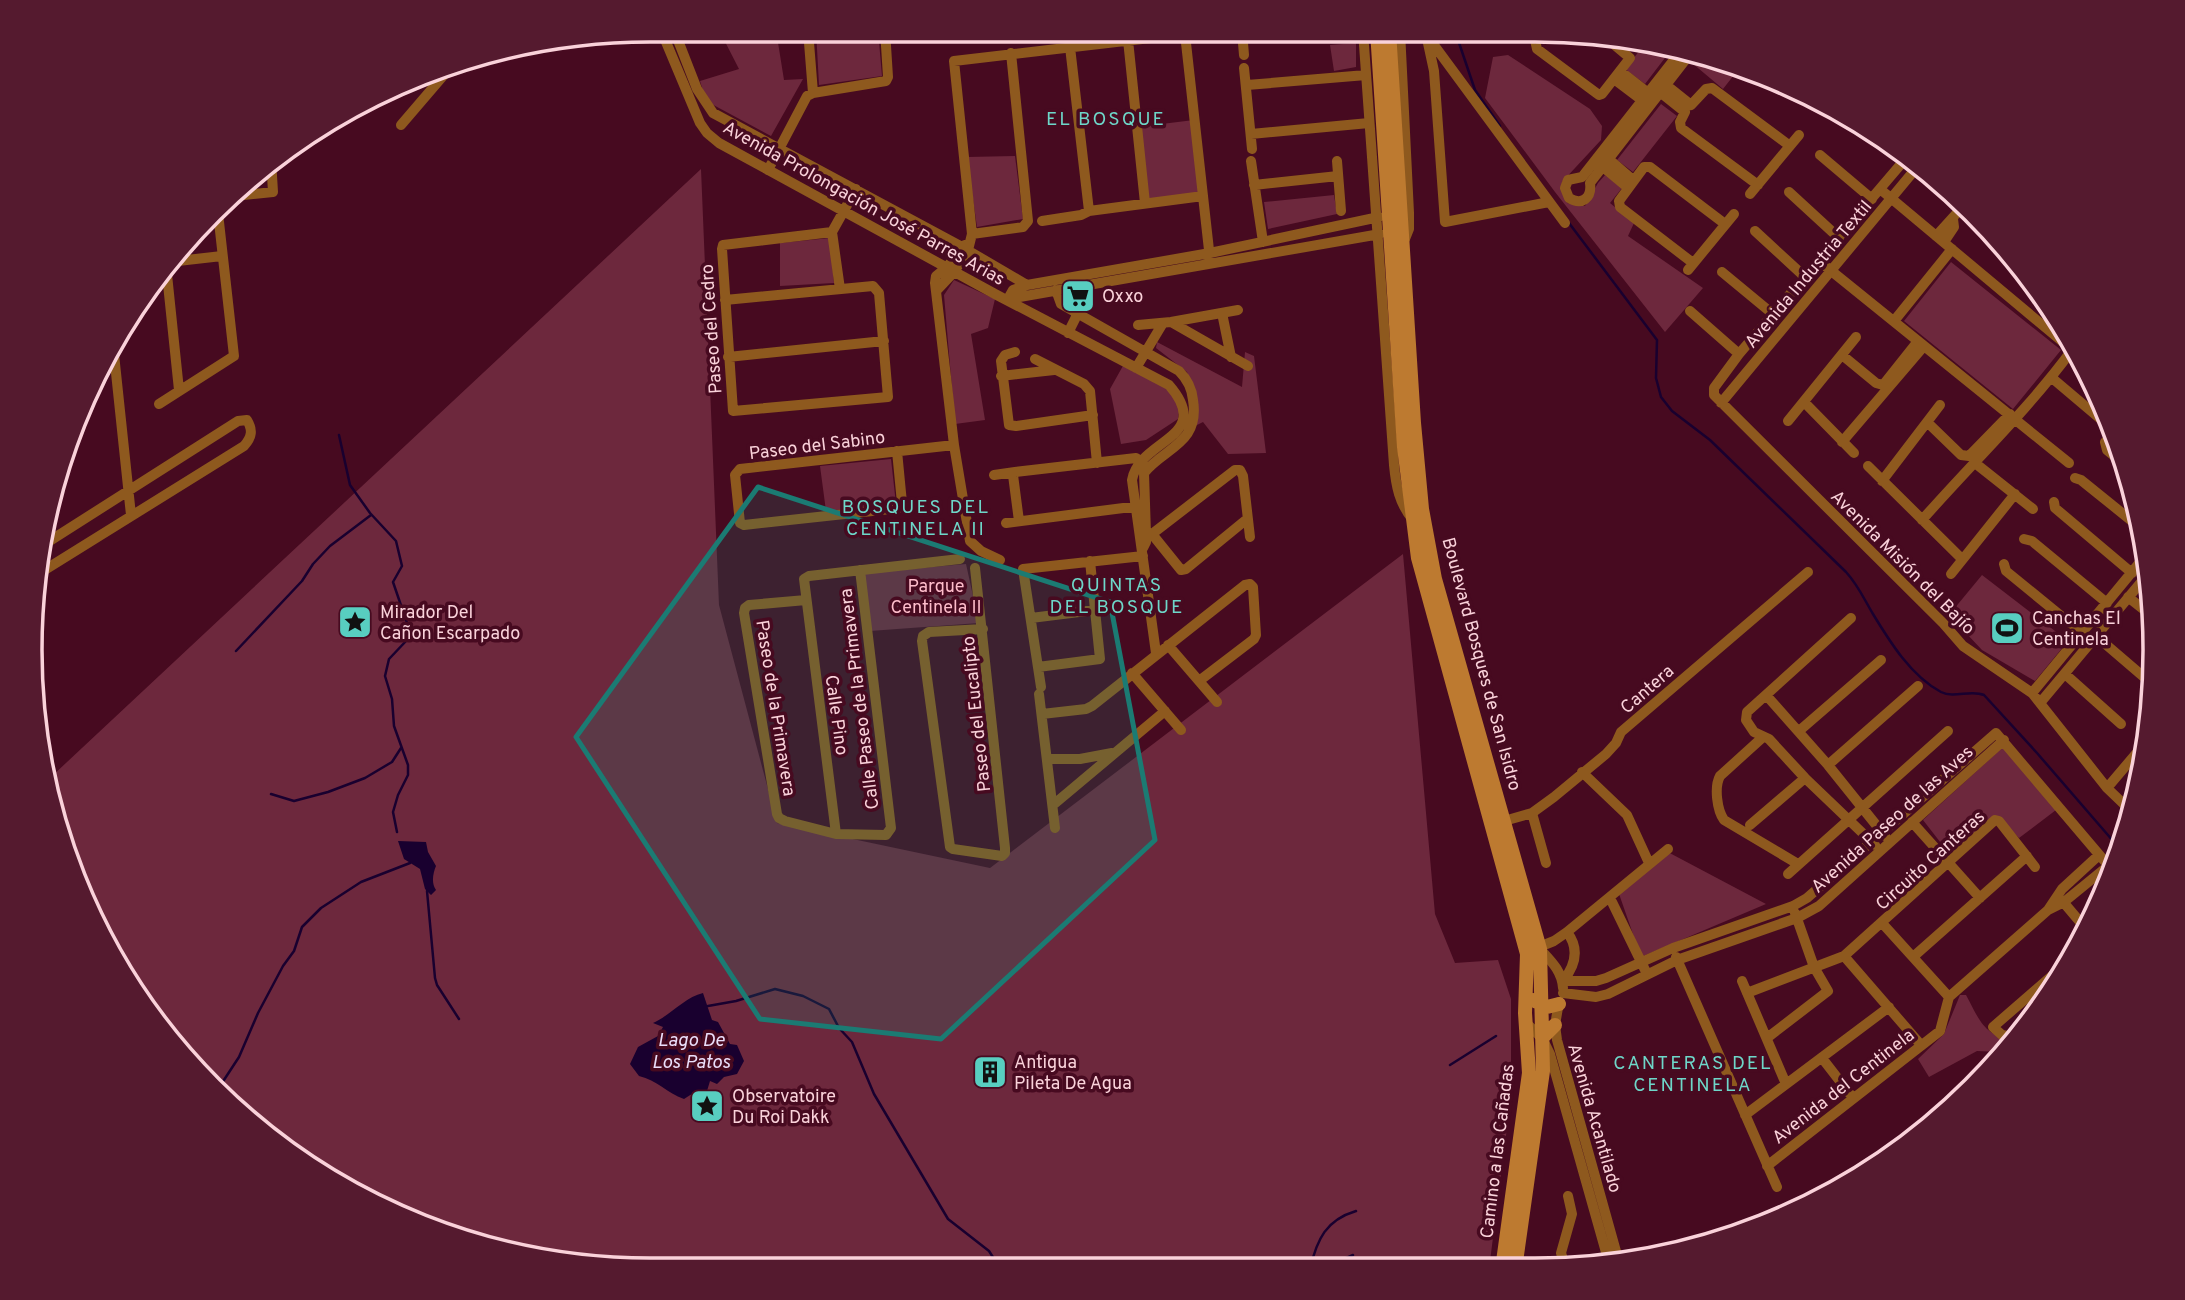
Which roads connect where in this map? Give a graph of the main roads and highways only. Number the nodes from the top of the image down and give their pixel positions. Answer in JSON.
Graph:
{"nodes":[{"id":1,"x":1378,"y":42,"type":"edge"},
{"id":2,"x":1389,"y":42,"type":"edge"},
{"id":3,"x":1393,"y":215,"type":"junction"},
{"id":4,"x":1396,"y":234,"type":"junction"},
{"id":5,"x":1561,"y":993,"type":"road end"},
{"id":6,"x":1526,"y":995,"type":"junction"},
{"id":7,"x":1541,"y":1005,"type":"junction"},
{"id":8,"x":1555,"y":1025,"type":"road end"},
{"id":9,"x":1542,"y":1038,"type":"junction"},
{"id":10,"x":1522,"y":1171,"type":"junction"},
{"id":11,"x":1504,"y":1258,"type":"edge"},
{"id":12,"x":1516,"y":1258,"type":"edge"}],
"edges":[{"from":1,"to":3,"type":"main road","name":"Boulevard Bosques de San Isidro"},
{"from":2,"to":3,"type":"main road","name":"Boulevard Bosques de San Isidro"},
{"from":3,"to":4,"type":"main road","name":"Boulevard Bosques de San Isidro"},
{"from":4,"to":6,"type":"main road","name":"Boulevard Bosques de San Isidro"},
{"from":4,"to":7,"type":"main road","name":"Boulevard Bosques de San Isidro"},
{"from":5,"to":7,"type":"main road"},
{"from":6,"to":7,"type":"main road"},
{"from":6,"to":10,"type":"main road","name":"Camino a las Cañadas"},
{"from":7,"to":9,"type":"main road","name":"Camino a las Cañadas"},
{"from":8,"to":9,"type":"main road"},
{"from":9,"to":10,"type":"main road","name":"Camino a las Cañadas"},
{"from":10,"to":11,"type":"main road","name":"Camino a las Cañadas"},
{"from":10,"to":12,"type":"main road","name":"Camino a las Cañadas"}]}
